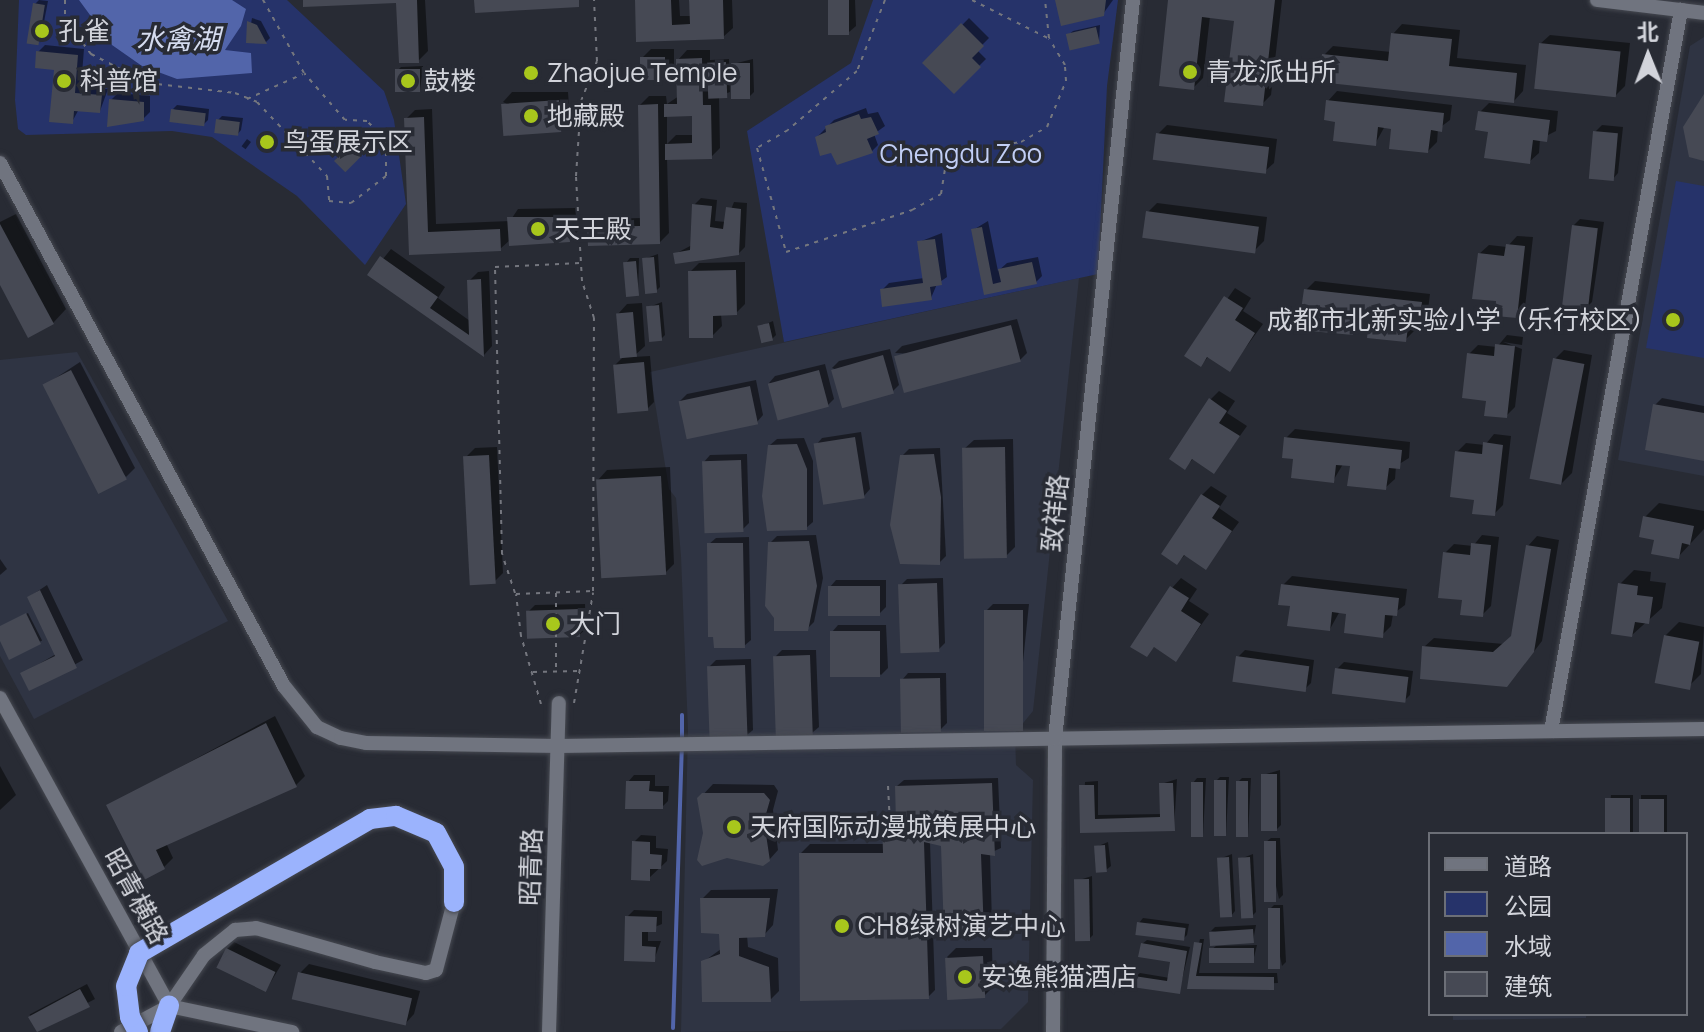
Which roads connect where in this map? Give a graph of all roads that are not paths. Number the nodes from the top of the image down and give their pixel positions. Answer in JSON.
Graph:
{"nodes":[{"id":1,"x":1133,"y":0,"type":"edge"},
{"id":2,"x":1597,"y":0,"type":"edge"},
{"id":3,"x":1681,"y":10,"type":"junction"},
{"id":4,"x":1704,"y":13,"type":"edge"},
{"id":5,"x":0,"y":163,"type":"edge"},
{"id":6,"x":0,"y":698,"type":"edge"},
{"id":7,"x":566,"y":703,"type":"road end"},
{"id":8,"x":1704,"y":729,"type":"edge"},
{"id":9,"x":1551,"y":731,"type":"junction"},
{"id":10,"x":1055,"y":739,"type":"junction"},
{"id":11,"x":559,"y":746,"type":"junction"},
{"id":12,"x":454,"y":902,"type":"joint"},
{"id":13,"x":169,"y":1006,"type":"junction"},
{"id":14,"x":121,"y":1032,"type":"edge"},
{"id":15,"x":138,"y":1032,"type":"edge"},
{"id":16,"x":160,"y":1032,"type":"edge"},
{"id":17,"x":292,"y":1032,"type":"edge"},
{"id":18,"x":549,"y":1032,"type":"edge"},
{"id":19,"x":1053,"y":1032,"type":"edge"}],
"edges":[{"from":1,"to":10,"type":"street","name":"致祥路"},
{"from":2,"to":3,"type":"street"},
{"from":3,"to":4,"type":"street"},
{"from":3,"to":9,"type":"street"},
{"from":5,"to":11,"type":"street"},
{"from":6,"to":13,"type":"street","name":"昭青横路"},
{"from":7,"to":11,"type":"street","name":"昭青路"},
{"from":8,"to":9,"type":"street"},
{"from":9,"to":10,"type":"street"},
{"from":10,"to":11,"type":"street"},
{"from":10,"to":19,"type":"street","name":"致祥路"},
{"from":11,"to":18,"type":"street","name":"昭青路"},
{"from":12,"to":13,"type":"street"},
{"from":12,"to":15,"type":"highway","bridge":true},
{"from":13,"to":14,"type":"street"},
{"from":13,"to":16,"type":"highway"},
{"from":13,"to":17,"type":"street"}]}
